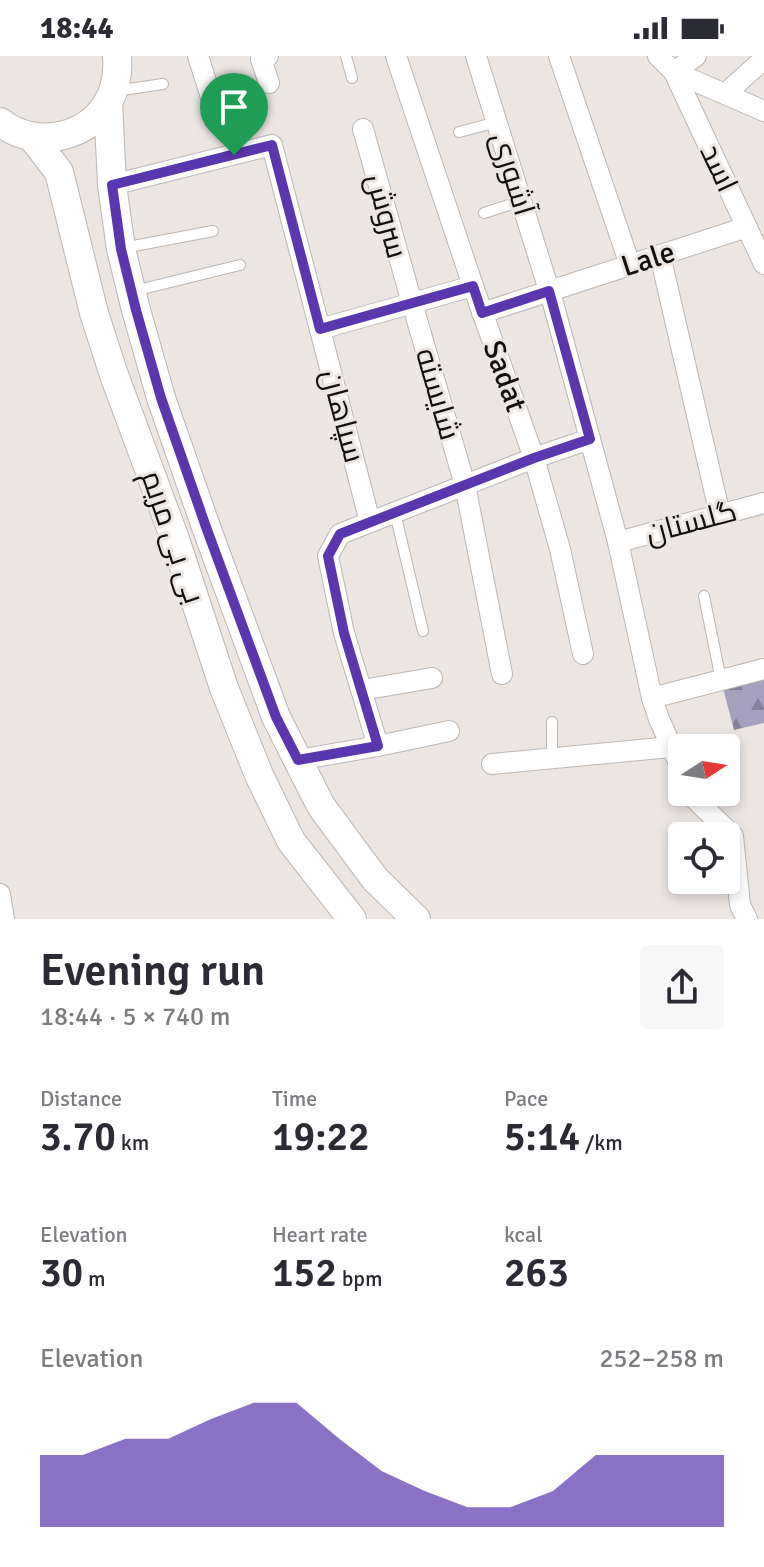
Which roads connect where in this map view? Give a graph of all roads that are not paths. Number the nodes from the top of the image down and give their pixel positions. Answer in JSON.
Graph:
{"nodes":[{"id":1,"x":117,"y":56,"type":"edge"},
{"id":2,"x":198,"y":56,"type":"edge"},
{"id":3,"x":268,"y":56,"type":"edge"},
{"id":4,"x":346,"y":56,"type":"edge"},
{"id":5,"x":396,"y":56,"type":"edge"},
{"id":6,"x":476,"y":56,"type":"edge"},
{"id":7,"x":559,"y":56,"type":"edge"},
{"id":8,"x":658,"y":56,"type":"edge"},
{"id":9,"x":696,"y":56,"type":"edge"},
{"id":10,"x":764,"y":59,"type":"edge"},
{"id":11,"x":674,"y":72,"type":"junction"},
{"id":12,"x":352,"y":78,"type":"dead end"},
{"id":13,"x":269,"y":83,"type":"dead end"},
{"id":14,"x":163,"y":84,"type":"dead end"},
{"id":15,"x":725,"y":94,"type":"junction"},
{"id":16,"x":111,"y":96,"type":"junction"},
{"id":17,"x":764,"y":111,"type":"edge"},
{"id":18,"x":216,"y":113,"type":"dead end"},
{"id":19,"x":0,"y":122,"type":"edge"},
{"id":20,"x":497,"y":122,"type":"junction"},
{"id":21,"x":363,"y":129,"type":"dead end"},
{"id":22,"x":459,"y":132,"type":"dead end"},
{"id":23,"x":32,"y":137,"type":"junction"},
{"id":24,"x":112,"y":185,"type":"junction"},
{"id":25,"x":521,"y":201,"type":"junction"},
{"id":26,"x":484,"y":213,"type":"dead end"},
{"id":27,"x":747,"y":227,"type":"junction"},
{"id":28,"x":213,"y":231,"type":"dead end"},
{"id":29,"x":121,"y":249,"type":"junction"},
{"id":30,"x":660,"y":255,"type":"junction"},
{"id":31,"x":764,"y":264,"type":"edge"},
{"id":32,"x":240,"y":265,"type":"dead end"},
{"id":33,"x":630,"y":265,"type":"junction"},
{"id":34,"x":473,"y":286,"type":"junction"},
{"id":35,"x":549,"y":291,"type":"junction"},
{"id":36,"x":132,"y":292,"type":"junction"},
{"id":37,"x":412,"y":303,"type":"junction"},
{"id":38,"x":482,"y":313,"type":"junction"},
{"id":39,"x":320,"y":329,"type":"junction"},
{"id":40,"x":590,"y":439,"type":"junction"},
{"id":41,"x":534,"y":458,"type":"junction"},
{"id":42,"x":465,"y":485,"type":"junction"},
{"id":43,"x":764,"y":503,"type":"edge"},
{"id":44,"x":395,"y":513,"type":"junction"},
{"id":45,"x":720,"y":515,"type":"junction"},
{"id":46,"x":370,"y":522,"type":"junction"},
{"id":47,"x":618,"y":542,"type":"junction"},
{"id":48,"x":704,"y":596,"type":"dead end"},
{"id":49,"x":423,"y":631,"type":"dead end"},
{"id":50,"x":583,"y":654,"type":"dead end"},
{"id":51,"x":764,"y":669,"type":"edge"},
{"id":52,"x":502,"y":674,"type":"dead end"},
{"id":53,"x":432,"y":678,"type":"dead end"},
{"id":54,"x":721,"y":680,"type":"junction"},
{"id":55,"x":362,"y":690,"type":"junction"},
{"id":56,"x":652,"y":698,"type":"junction"},
{"id":57,"x":552,"y":722,"type":"dead end"},
{"id":58,"x":449,"y":731,"type":"dead end"},
{"id":59,"x":668,"y":740,"type":"edge"},
{"id":60,"x":378,"y":746,"type":"junction"},
{"id":61,"x":668,"y":747,"type":"edge"},
{"id":62,"x":552,"y":758,"type":"junction"},
{"id":63,"x":298,"y":760,"type":"junction"},
{"id":64,"x":492,"y":764,"type":"dead end"},
{"id":65,"x":702,"y":806,"type":"edge"},
{"id":66,"x":0,"y":894,"type":"edge"},
{"id":67,"x":4,"y":919,"type":"edge"},
{"id":68,"x":352,"y":919,"type":"edge"},
{"id":69,"x":416,"y":919,"type":"edge"},
{"id":70,"x":747,"y":919,"type":"edge"}],
"edges":[{"from":1,"to":16,"type":"street","name":"بی بی مریم"},
{"from":2,"to":18,"type":"street"},
{"from":3,"to":13,"type":"street"},
{"from":4,"to":12,"type":"lane"},
{"from":5,"to":34,"type":"street","name":"Sadat"},
{"from":6,"to":20,"type":"street","name":"آشوری"},
{"from":7,"to":33,"type":"street"},
{"from":8,"to":11,"type":"street"},
{"from":9,"to":11,"type":"street"},
{"from":10,"to":15,"type":"street"},
{"from":11,"to":15,"type":"street"},
{"from":11,"to":27,"type":"street","name":"اسد"},
{"from":14,"to":16,"type":"lane"},
{"from":15,"to":17,"type":"street"},
{"from":16,"to":23,"type":"street"},
{"from":16,"to":24,"type":"street","name":"بی بی مریم"},
{"from":19,"to":23,"type":"street"},
{"from":20,"to":22,"type":"lane"},
{"from":20,"to":25,"type":"street","name":"آشوری"},
{"from":21,"to":37,"type":"street","name":"سروش"},
{"from":23,"to":68,"type":"street","name":"بی بی مریم"},
{"from":24,"to":29,"type":"street","name":"بی بی مریم"},
{"from":24,"to":39,"type":"street","name":"سپاهان"},
{"from":25,"to":26,"type":"lane"},
{"from":25,"to":35,"type":"street","name":"آشوری"},
{"from":27,"to":30,"type":"street","name":"Lale"},
{"from":27,"to":31,"type":"street","name":"اسد"},
{"from":28,"to":29,"type":"lane"},
{"from":29,"to":36,"type":"street","name":"بی بی مریم"},
{"from":30,"to":33,"type":"street","name":"Lale"},
{"from":30,"to":45,"type":"street"},
{"from":32,"to":36,"type":"lane"},
{"from":33,"to":35,"type":"street","name":"Lale"},
{"from":34,"to":37,"type":"street"},
{"from":34,"to":38,"type":"street","name":"Sadat"},
{"from":35,"to":38,"type":"street","name":"Lale"},
{"from":35,"to":40,"type":"street","name":"آشوری"},
{"from":36,"to":63,"type":"street","name":"بی بی مریم"},
{"from":37,"to":39,"type":"street"},
{"from":37,"to":42,"type":"street","name":"شایسته"},
{"from":38,"to":41,"type":"street","name":"Sadat"},
{"from":39,"to":46,"type":"street","name":"سپاهان"},
{"from":40,"to":41,"type":"street"},
{"from":40,"to":47,"type":"street","name":"آشوری"},
{"from":41,"to":42,"type":"street"},
{"from":41,"to":50,"type":"street","name":"Sadat"},
{"from":42,"to":44,"type":"street"},
{"from":42,"to":52,"type":"street","name":"شایسته"},
{"from":43,"to":45,"type":"street","name":"گلستان"},
{"from":44,"to":46,"type":"street"},
{"from":44,"to":49,"type":"lane"},
{"from":45,"to":47,"type":"street","name":"گلستان"},
{"from":46,"to":55,"type":"street"},
{"from":47,"to":56,"type":"street","name":"آشوری"},
{"from":48,"to":54,"type":"lane"},
{"from":51,"to":54,"type":"street"},
{"from":53,"to":55,"type":"street"},
{"from":54,"to":56,"type":"street"},
{"from":55,"to":60,"type":"street"},
{"from":56,"to":59,"type":"street","name":"آشوری"},
{"from":57,"to":62,"type":"lane"},
{"from":58,"to":60,"type":"street"},
{"from":60,"to":63,"type":"street"},
{"from":61,"to":62,"type":"street"},
{"from":62,"to":64,"type":"street"},
{"from":63,"to":69,"type":"street","name":"بی بی مریم"},
{"from":65,"to":70,"type":"street"},
{"from":66,"to":67,"type":"street"}]}
